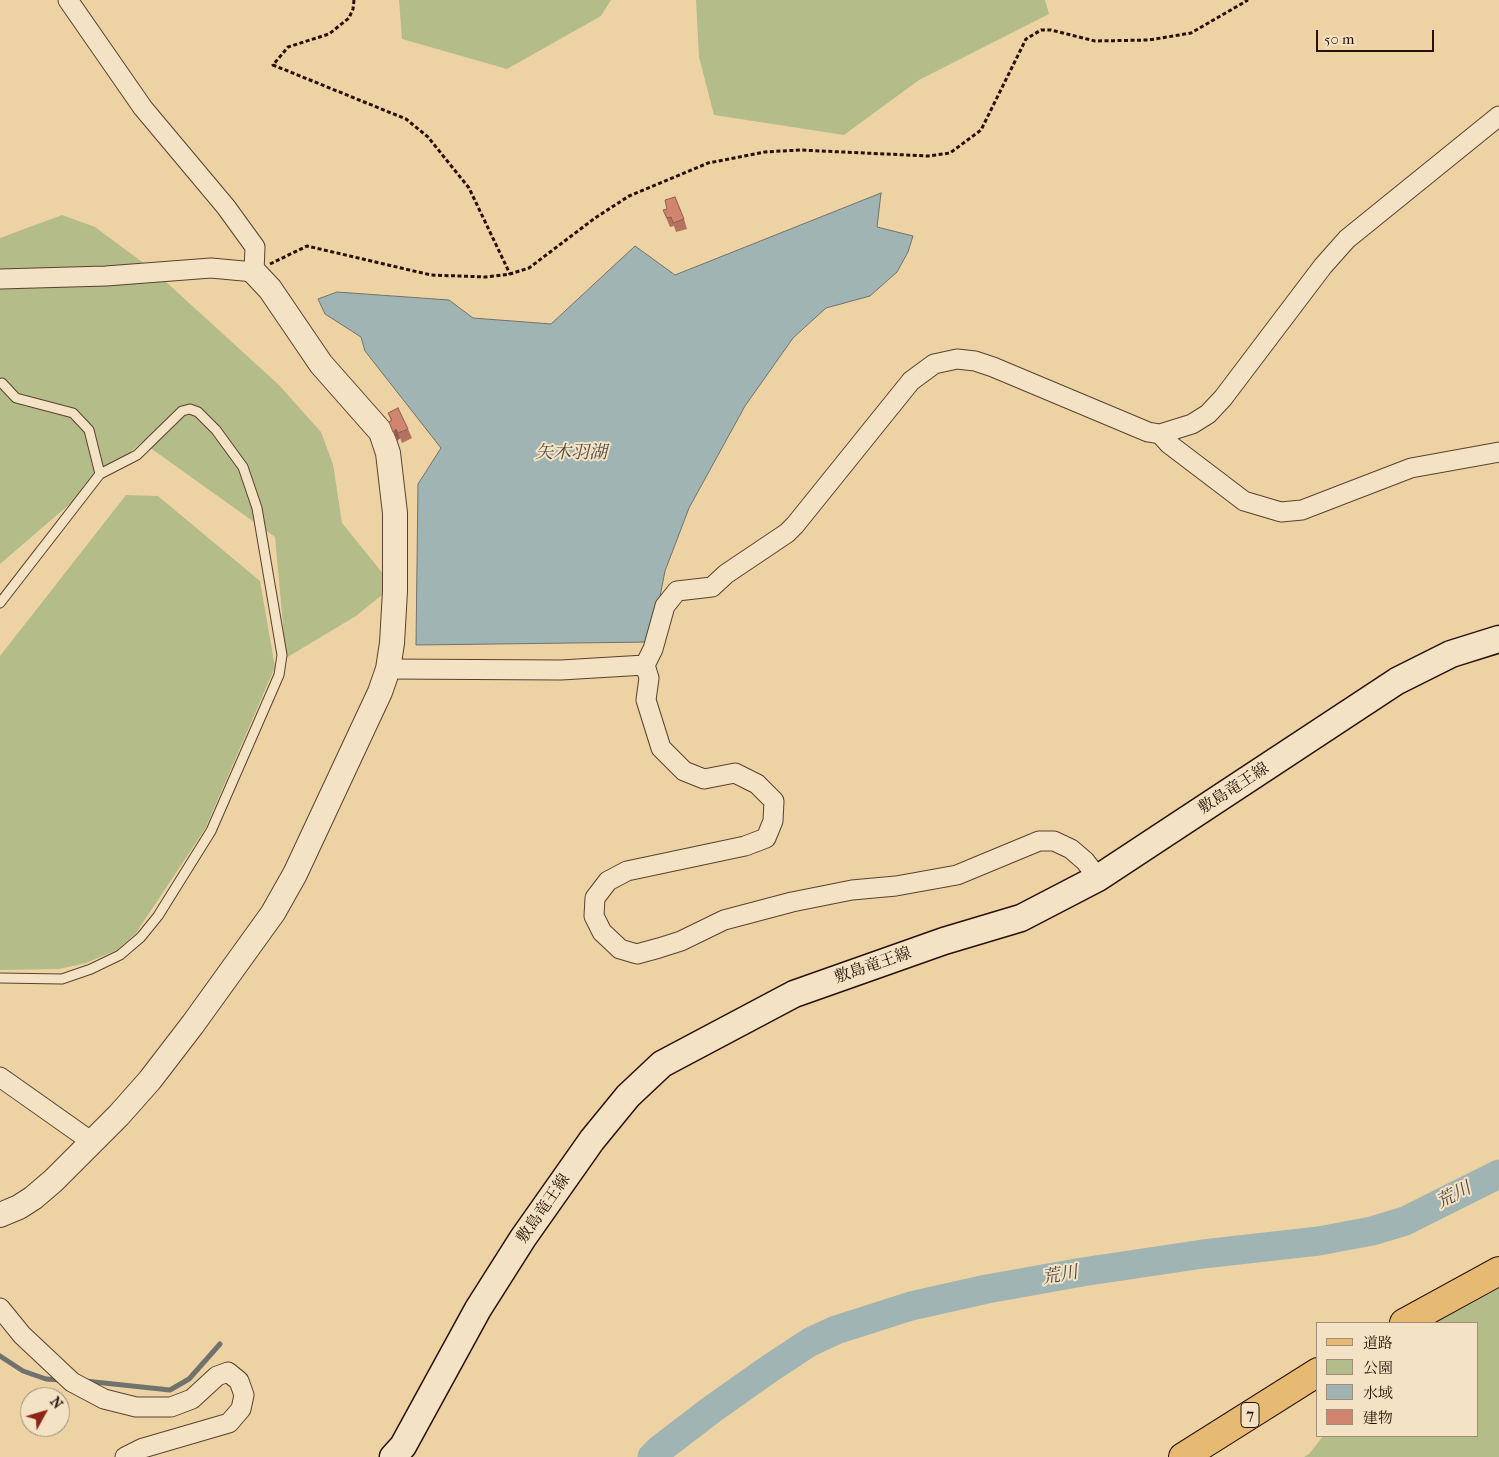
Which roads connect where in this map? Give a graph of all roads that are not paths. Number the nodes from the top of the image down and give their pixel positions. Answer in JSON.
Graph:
{"nodes":[{"id":1,"x":68,"y":0,"type":"edge"},
{"id":2,"x":1499,"y":116,"type":"edge"},
{"id":3,"x":254,"y":272,"type":"junction"},
{"id":4,"x":0,"y":280,"type":"edge"},
{"id":5,"x":2,"y":383,"type":"dead end"},
{"id":6,"x":1160,"y":434,"type":"junction"},
{"id":7,"x":1499,"y":452,"type":"edge"},
{"id":8,"x":100,"y":474,"type":"junction"},
{"id":9,"x":0,"y":603,"type":"edge"},
{"id":10,"x":1499,"y":639,"type":"edge"},
{"id":11,"x":645,"y":665,"type":"junction"},
{"id":12,"x":388,"y":669,"type":"junction"},
{"id":13,"x":1098,"y":878,"type":"junction"},
{"id":14,"x":0,"y":978,"type":"edge"},
{"id":15,"x":0,"y":1077,"type":"edge"},
{"id":16,"x":92,"y":1142,"type":"junction"},
{"id":17,"x":0,"y":1215,"type":"edge"},
{"id":18,"x":1499,"y":1271,"type":"edge"},
{"id":19,"x":0,"y":1308,"type":"edge"},
{"id":20,"x":1406,"y":1322,"type":"edge"},
{"id":21,"x":1316,"y":1373,"type":"edge"},
{"id":22,"x":125,"y":1457,"type":"edge"},
{"id":23,"x":394,"y":1457,"type":"edge"},
{"id":24,"x":1182,"y":1457,"type":"edge"}],
"edges":[{"from":1,"to":3,"type":"street"},
{"from":2,"to":6,"type":"street"},
{"from":3,"to":4,"type":"street"},
{"from":3,"to":12,"type":"street"},
{"from":5,"to":8,"type":"lane"},
{"from":6,"to":7,"type":"street"},
{"from":6,"to":11,"type":"street"},
{"from":8,"to":9,"type":"lane"},
{"from":8,"to":14,"type":"lane"},
{"from":10,"to":13,"type":"main road","name":"敷島竜王線"},
{"from":11,"to":12,"type":"street"},
{"from":11,"to":13,"type":"street"},
{"from":12,"to":16,"type":"street"},
{"from":13,"to":23,"type":"main road","name":"敷島竜王線"},
{"from":15,"to":16,"type":"street"},
{"from":16,"to":17,"type":"street"},
{"from":18,"to":20,"type":"main road"},
{"from":19,"to":22,"type":"street"},
{"from":21,"to":24,"type":"main road","number":"7"}]}
